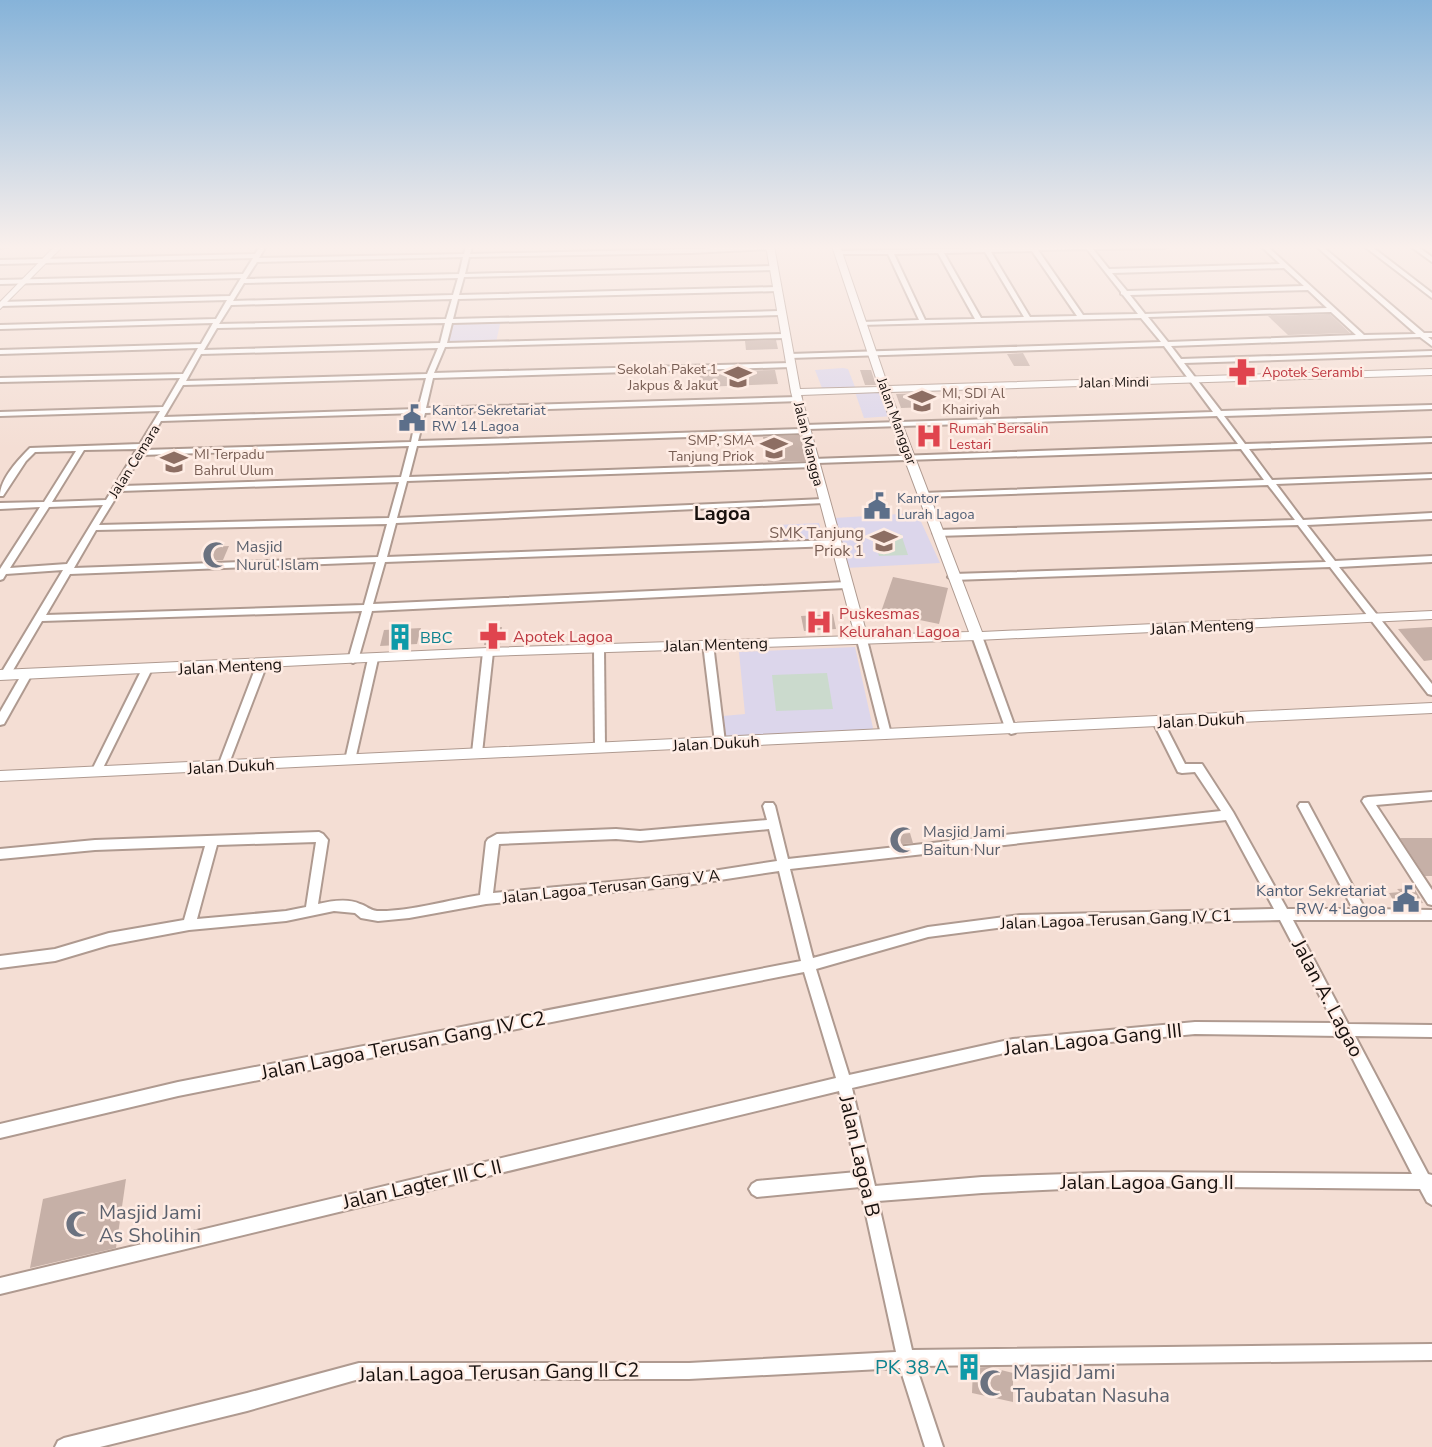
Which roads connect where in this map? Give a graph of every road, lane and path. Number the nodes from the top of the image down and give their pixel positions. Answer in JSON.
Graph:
{"nodes":[{"id":1,"x":780,"y":313,"type":"edge"},
{"id":2,"x":220,"y":314,"type":"edge"},
{"id":3,"x":449,"y":314,"type":"edge"},
{"id":4,"x":755,"y":314,"type":"edge"},
{"id":5,"x":859,"y":314,"type":"edge"},
{"id":6,"x":919,"y":314,"type":"edge"},
{"id":7,"x":975,"y":314,"type":"edge"},
{"id":8,"x":1025,"y":314,"type":"edge"},
{"id":9,"x":1079,"y":314,"type":"edge"},
{"id":10,"x":1139,"y":314,"type":"edge"},
{"id":11,"x":1220,"y":314,"type":"edge"},
{"id":12,"x":1337,"y":314,"type":"edge"},
{"id":13,"x":1397,"y":314,"type":"edge"},
{"id":14,"x":1141,"y":316,"type":"junction"},
{"id":15,"x":1081,"y":317,"type":"junction"},
{"id":16,"x":1028,"y":319,"type":"junction"},
{"id":17,"x":447,"y":320,"type":"junction"},
{"id":18,"x":979,"y":321,"type":"junction"},
{"id":19,"x":923,"y":322,"type":"junction"},
{"id":20,"x":214,"y":323,"type":"junction"},
{"id":21,"x":862,"y":324,"type":"junction"},
{"id":22,"x":0,"y":327,"type":"edge"},
{"id":23,"x":1422,"y":335,"type":"junction"},
{"id":24,"x":1432,"y":335,"type":"edge"},
{"id":25,"x":784,"y":336,"type":"junction"},
{"id":26,"x":1363,"y":338,"type":"junction"},
{"id":27,"x":443,"y":344,"type":"junction"},
{"id":28,"x":1166,"y":344,"type":"junction"},
{"id":29,"x":1432,"y":344,"type":"edge"},
{"id":30,"x":200,"y":348,"type":"junction"},
{"id":31,"x":0,"y":352,"type":"edge"},
{"id":32,"x":872,"y":353,"type":"junction"},
{"id":33,"x":1432,"y":353,"type":"edge"},
{"id":34,"x":791,"y":360,"type":"junction"},
{"id":35,"x":1178,"y":361,"type":"junction"},
{"id":36,"x":1432,"y":372,"type":"edge"},
{"id":37,"x":430,"y":375,"type":"junction"},
{"id":38,"x":0,"y":380,"type":"edge"},
{"id":39,"x":182,"y":380,"type":"junction"},
{"id":40,"x":1193,"y":381,"type":"junction"},
{"id":41,"x":884,"y":388,"type":"junction"},
{"id":42,"x":797,"y":395,"type":"junction"},
{"id":43,"x":1432,"y":407,"type":"edge"},
{"id":44,"x":165,"y":409,"type":"junction"},
{"id":45,"x":422,"y":411,"type":"junction"},
{"id":46,"x":0,"y":414,"type":"edge"},
{"id":47,"x":1220,"y":415,"type":"junction"},
{"id":48,"x":160,"y":419,"type":"junction"},
{"id":49,"x":896,"y":423,"type":"junction"},
{"id":50,"x":805,"y":429,"type":"junction"},
{"id":51,"x":1432,"y":440,"type":"edge"},
{"id":52,"x":414,"y":444,"type":"junction"},
{"id":53,"x":1243,"y":446,"type":"junction"},
{"id":54,"x":82,"y":448,"type":"junction"},
{"id":55,"x":141,"y":449,"type":"junction"},
{"id":56,"x":909,"y":457,"type":"junction"},
{"id":57,"x":814,"y":463,"type":"junction"},
{"id":58,"x":1432,"y":476,"type":"edge"},
{"id":59,"x":404,"y":479,"type":"junction"},
{"id":60,"x":1269,"y":481,"type":"junction"},
{"id":61,"x":118,"y":489,"type":"junction"},
{"id":62,"x":0,"y":494,"type":"edge"},
{"id":63,"x":923,"y":495,"type":"junction"},
{"id":64,"x":824,"y":501,"type":"junction"},
{"id":65,"x":108,"y":502,"type":"junction"},
{"id":66,"x":46,"y":504,"type":"junction"},
{"id":67,"x":0,"y":507,"type":"edge"},
{"id":68,"x":1432,"y":516,"type":"edge"},
{"id":69,"x":391,"y":521,"type":"junction"},
{"id":70,"x":1302,"y":522,"type":"junction"},
{"id":71,"x":92,"y":528,"type":"junction"},
{"id":72,"x":937,"y":533,"type":"junction"},
{"id":73,"x":834,"y":543,"type":"junction"},
{"id":74,"x":1432,"y":559,"type":"edge"},
{"id":75,"x":380,"y":561,"type":"junction"},
{"id":76,"x":1332,"y":564,"type":"junction"},
{"id":77,"x":69,"y":569,"type":"junction"},
{"id":78,"x":1,"y":573,"type":"edge"},
{"id":79,"x":953,"y":577,"type":"junction"},
{"id":80,"x":846,"y":585,"type":"junction"},
{"id":81,"x":367,"y":608,"type":"junction"},
{"id":82,"x":1432,"y":615,"type":"edge"},
{"id":83,"x":1373,"y":617,"type":"junction"},
{"id":84,"x":38,"y":618,"type":"junction"},
{"id":85,"x":976,"y":636,"type":"junction"},
{"id":86,"x":862,"y":640,"type":"junction"},
{"id":87,"x":708,"y":644,"type":"junction"},
{"id":88,"x":599,"y":649,"type":"junction"},
{"id":89,"x":488,"y":652,"type":"junction"},
{"id":90,"x":373,"y":659,"type":"junction"},
{"id":91,"x":353,"y":660,"type":"junction"},
{"id":92,"x":262,"y":664,"type":"junction"},
{"id":93,"x":147,"y":669,"type":"junction"},
{"id":94,"x":27,"y":674,"type":"junction"},
{"id":95,"x":2,"y":675,"type":"edge"},
{"id":96,"x":1432,"y":691,"type":"edge"},
{"id":97,"x":1432,"y":708,"type":"edge"},
{"id":98,"x":0,"y":721,"type":"edge"},
{"id":99,"x":1158,"y":722,"type":"junction"},
{"id":100,"x":1011,"y":730,"type":"junction"},
{"id":101,"x":886,"y":734,"type":"junction"},
{"id":102,"x":720,"y":742,"type":"junction"},
{"id":103,"x":600,"y":748,"type":"junction"},
{"id":104,"x":477,"y":753,"type":"junction"},
{"id":105,"x":350,"y":760,"type":"junction"},
{"id":106,"x":223,"y":766,"type":"junction"},
{"id":107,"x":96,"y":772,"type":"junction"},
{"id":108,"x":0,"y":776,"type":"edge"},
{"id":109,"x":1432,"y":796,"type":"edge"},
{"id":110,"x":769,"y":806,"type":"dead end"},
{"id":111,"x":1304,"y":806,"type":"dead end"},
{"id":112,"x":1229,"y":815,"type":"junction"},
{"id":113,"x":773,"y":824,"type":"junction"},
{"id":114,"x":212,"y":841,"type":"junction"},
{"id":115,"x":0,"y":854,"type":"edge"},
{"id":116,"x":782,"y":865,"type":"junction"},
{"id":117,"x":486,"y":900,"type":"junction"},
{"id":118,"x":1432,"y":901,"type":"edge"},
{"id":119,"x":311,"y":912,"type":"junction"},
{"id":120,"x":1361,"y":913,"type":"junction"},
{"id":121,"x":1284,"y":915,"type":"junction"},
{"id":122,"x":1431,"y":915,"type":"edge"},
{"id":123,"x":189,"y":925,"type":"junction"},
{"id":124,"x":0,"y":962,"type":"edge"},
{"id":125,"x":808,"y":965,"type":"junction"},
{"id":126,"x":1346,"y":1030,"type":"junction"},
{"id":127,"x":1432,"y":1031,"type":"edge"},
{"id":128,"x":844,"y":1083,"type":"junction"},
{"id":129,"x":0,"y":1131,"type":"edge"},
{"id":130,"x":1428,"y":1182,"type":"edge"},
{"id":131,"x":868,"y":1187,"type":"junction"},
{"id":132,"x":757,"y":1189,"type":"dead end"},
{"id":133,"x":1432,"y":1197,"type":"edge"},
{"id":134,"x":0,"y":1286,"type":"edge"},
{"id":135,"x":1432,"y":1352,"type":"edge"},
{"id":136,"x":906,"y":1360,"type":"junction"},
{"id":137,"x":64,"y":1447,"type":"edge"},
{"id":138,"x":934,"y":1447,"type":"edge"}],
"edges":[{"from":1,"to":25,"type":"street","name":"Jalan Mangga"},
{"from":2,"to":20,"type":"street","name":"Jalan Cemara"},
{"from":3,"to":17,"type":"street"},
{"from":4,"to":17,"type":"street"},
{"from":5,"to":21,"type":"street","name":"Jalan Manggar"},
{"from":6,"to":19,"type":"street"},
{"from":7,"to":18,"type":"street"},
{"from":8,"to":16,"type":"street"},
{"from":9,"to":15,"type":"street"},
{"from":10,"to":14,"type":"street"},
{"from":11,"to":14,"type":"street"},
{"from":12,"to":26,"type":"street"},
{"from":13,"to":23,"type":"street"},
{"from":14,"to":15,"type":"street"},
{"from":14,"to":28,"type":"street"},
{"from":15,"to":16,"type":"street"},
{"from":16,"to":18,"type":"street"},
{"from":17,"to":20,"type":"street"},
{"from":17,"to":27,"type":"street"},
{"from":18,"to":19,"type":"street"},
{"from":19,"to":21,"type":"street"},
{"from":20,"to":22,"type":"street"},
{"from":20,"to":30,"type":"street","name":"Jalan Cemara"},
{"from":21,"to":32,"type":"street","name":"Jalan Manggar"},
{"from":23,"to":24,"type":"street"},
{"from":23,"to":26,"type":"street"},
{"from":23,"to":29,"type":"street"},
{"from":25,"to":27,"type":"street"},
{"from":25,"to":34,"type":"street","name":"Jalan Mangga"},
{"from":26,"to":28,"type":"street"},
{"from":27,"to":30,"type":"street"},
{"from":27,"to":37,"type":"street"},
{"from":28,"to":32,"type":"street"},
{"from":28,"to":35,"type":"street"},
{"from":30,"to":31,"type":"street"},
{"from":30,"to":39,"type":"street","name":"Jalan Cemara"},
{"from":32,"to":34,"type":"street"},
{"from":32,"to":41,"type":"street","name":"Jalan Manggar"},
{"from":33,"to":35,"type":"street"},
{"from":34,"to":37,"type":"street"},
{"from":34,"to":42,"type":"street","name":"Jalan Mangga"},
{"from":35,"to":40,"type":"street"},
{"from":36,"to":40,"type":"street","name":"Jalan Mindi"},
{"from":37,"to":39,"type":"street"},
{"from":37,"to":45,"type":"street"},
{"from":38,"to":39,"type":"street"},
{"from":39,"to":44,"type":"street","name":"Jalan Cemara"},
{"from":40,"to":41,"type":"street","name":"Jalan Mindi"},
{"from":40,"to":47,"type":"street"},
{"from":41,"to":42,"type":"street","name":"Jalan Mindi"},
{"from":41,"to":49,"type":"street","name":"Jalan Manggar"},
{"from":42,"to":45,"type":"street"},
{"from":42,"to":50,"type":"street","name":"Jalan Mangga"},
{"from":43,"to":47,"type":"street"},
{"from":44,"to":46,"type":"street"},
{"from":44,"to":48,"type":"street","name":"Jalan Cemara"},
{"from":45,"to":48,"type":"street"},
{"from":45,"to":52,"type":"street"},
{"from":47,"to":49,"type":"street"},
{"from":47,"to":53,"type":"street"},
{"from":48,"to":55,"type":"street","name":"Jalan Cemara"},
{"from":49,"to":50,"type":"street"},
{"from":49,"to":56,"type":"street","name":"Jalan Manggar"},
{"from":50,"to":52,"type":"street"},
{"from":50,"to":57,"type":"street","name":"Jalan Mangga"},
{"from":51,"to":53,"type":"street"},
{"from":52,"to":55,"type":"street"},
{"from":52,"to":59,"type":"street"},
{"from":53,"to":56,"type":"street"},
{"from":53,"to":60,"type":"street"},
{"from":54,"to":55,"type":"street"},
{"from":54,"to":62,"type":"street"},
{"from":54,"to":66,"type":"street"},
{"from":55,"to":61,"type":"street","name":"Jalan Cemara"},
{"from":56,"to":57,"type":"street"},
{"from":56,"to":63,"type":"street","name":"Jalan Manggar"},
{"from":57,"to":59,"type":"street"},
{"from":57,"to":64,"type":"street","name":"Jalan Mangga"},
{"from":58,"to":60,"type":"street"},
{"from":59,"to":61,"type":"street"},
{"from":59,"to":69,"type":"street"},
{"from":60,"to":63,"type":"street"},
{"from":60,"to":70,"type":"street"},
{"from":61,"to":65,"type":"street","name":"Jalan Cemara"},
{"from":63,"to":72,"type":"street","name":"Jalan Manggar"},
{"from":64,"to":69,"type":"street"},
{"from":64,"to":73,"type":"street","name":"Jalan Mangga"},
{"from":65,"to":66,"type":"street"},
{"from":65,"to":71,"type":"street","name":"Jalan Cemara"},
{"from":66,"to":67,"type":"street"},
{"from":66,"to":78,"type":"street"},
{"from":68,"to":70,"type":"street"},
{"from":69,"to":71,"type":"street"},
{"from":69,"to":75,"type":"street"},
{"from":70,"to":72,"type":"street"},
{"from":70,"to":76,"type":"street"},
{"from":71,"to":77,"type":"street","name":"Jalan Cemara"},
{"from":72,"to":79,"type":"street","name":"Jalan Manggar"},
{"from":73,"to":75,"type":"street"},
{"from":73,"to":80,"type":"street","name":"Jalan Mangga"},
{"from":74,"to":76,"type":"street"},
{"from":75,"to":77,"type":"street"},
{"from":75,"to":81,"type":"street"},
{"from":76,"to":79,"type":"street"},
{"from":76,"to":83,"type":"street"},
{"from":77,"to":78,"type":"street"},
{"from":77,"to":84,"type":"street","name":"Jalan Cemara"},
{"from":79,"to":85,"type":"street","name":"Jalan Manggar"},
{"from":80,"to":81,"type":"street"},
{"from":80,"to":86,"type":"street","name":"Jalan Mangga"},
{"from":81,"to":84,"type":"street"},
{"from":81,"to":91,"type":"street"},
{"from":82,"to":83,"type":"street","name":"Jalan Menteng"},
{"from":83,"to":85,"type":"street","name":"Jalan Menteng"},
{"from":83,"to":96,"type":"street"},
{"from":84,"to":95,"type":"street","name":"Jalan Cemara"},
{"from":85,"to":86,"type":"street","name":"Jalan Menteng"},
{"from":85,"to":100,"type":"street","name":"Jalan Manggar"},
{"from":86,"to":87,"type":"street","name":"Jalan Menteng"},
{"from":86,"to":101,"type":"street"},
{"from":87,"to":88,"type":"street","name":"Jalan Menteng"},
{"from":87,"to":102,"type":"street"},
{"from":88,"to":89,"type":"street","name":"Jalan Menteng"},
{"from":88,"to":103,"type":"street"},
{"from":89,"to":90,"type":"street","name":"Jalan Menteng"},
{"from":89,"to":104,"type":"street"},
{"from":90,"to":91,"type":"street","name":"Jalan Menteng"},
{"from":90,"to":105,"type":"street"},
{"from":91,"to":92,"type":"street","name":"Jalan Menteng"},
{"from":92,"to":93,"type":"street","name":"Jalan Menteng"},
{"from":92,"to":106,"type":"street"},
{"from":93,"to":94,"type":"street","name":"Jalan Menteng"},
{"from":93,"to":107,"type":"street"},
{"from":94,"to":95,"type":"street","name":"Jalan Menteng"},
{"from":94,"to":98,"type":"street"},
{"from":97,"to":99,"type":"street","name":"Jalan Dukuh"},
{"from":99,"to":100,"type":"street","name":"Jalan Dukuh"},
{"from":99,"to":112,"type":"street","name":"Jalan A. Lagao"},
{"from":100,"to":101,"type":"street","name":"Jalan Dukuh"},
{"from":101,"to":102,"type":"street","name":"Jalan Dukuh"},
{"from":102,"to":103,"type":"street","name":"Jalan Dukuh"},
{"from":103,"to":104,"type":"street","name":"Jalan Dukuh"},
{"from":104,"to":105,"type":"street","name":"Jalan Dukuh"},
{"from":105,"to":106,"type":"street","name":"Jalan Dukuh"},
{"from":106,"to":107,"type":"street","name":"Jalan Dukuh"},
{"from":107,"to":108,"type":"street","name":"Jalan Dukuh"},
{"from":109,"to":118,"type":"street"},
{"from":110,"to":113,"type":"street","name":"Jalan Lagoa B"},
{"from":111,"to":120,"type":"street"},
{"from":112,"to":116,"type":"street","name":"Jalan Lagoa Terusan Gang V A"},
{"from":112,"to":121,"type":"street","name":"Jalan A. Lagao"},
{"from":113,"to":116,"type":"street","name":"Jalan Lagoa B"},
{"from":113,"to":117,"type":"street"},
{"from":114,"to":115,"type":"street"},
{"from":114,"to":119,"type":"street"},
{"from":114,"to":123,"type":"street"},
{"from":116,"to":117,"type":"street","name":"Jalan Lagoa Terusan Gang V A"},
{"from":116,"to":125,"type":"street","name":"Jalan Lagoa B"},
{"from":117,"to":119,"type":"street","name":"Jalan Lagoa Terusan Gang V A"},
{"from":118,"to":122,"type":"street"},
{"from":119,"to":123,"type":"street","name":"Jalan Lagoa Terusan Gang V A"},
{"from":120,"to":121,"type":"street","name":"Jalan Lagoa Terusan Gang IV C1"},
{"from":120,"to":122,"type":"street","name":"Jalan Lagoa Terusan Gang IV C1"},
{"from":121,"to":125,"type":"street","name":"Jalan Lagoa Terusan Gang IV C1"},
{"from":121,"to":126,"type":"street","name":"Jalan A. Lagao"},
{"from":123,"to":124,"type":"street","name":"Jalan Lagoa Terusan Gang V A"},
{"from":125,"to":128,"type":"street","name":"Jalan Lagoa B"},
{"from":125,"to":129,"type":"street","name":"Jalan Lagoa Terusan Gang IV C2"},
{"from":126,"to":127,"type":"street","name":"Jalan Lagoa Gang III"},
{"from":126,"to":128,"type":"street","name":"Jalan Lagoa Gang III"},
{"from":126,"to":130,"type":"street","name":"Jalan A. Lagao"},
{"from":128,"to":131,"type":"street","name":"Jalan Lagoa B"},
{"from":128,"to":134,"type":"street","name":"Jalan Lagter III C II"},
{"from":130,"to":131,"type":"street","name":"Jalan Lagoa Gang II"},
{"from":130,"to":133,"type":"street","name":"Jalan A. Lagao"},
{"from":131,"to":132,"type":"street","name":"Jalan Lagoa Gang II"},
{"from":131,"to":136,"type":"street","name":"Jalan Lagoa B"},
{"from":135,"to":136,"type":"street","name":"Jalan Lagoa Terusan Gang II C2"},
{"from":136,"to":137,"type":"street","name":"Jalan Lagoa Terusan Gang II C2"},
{"from":136,"to":138,"type":"street","name":"Jalan Lagoa B"}]}
